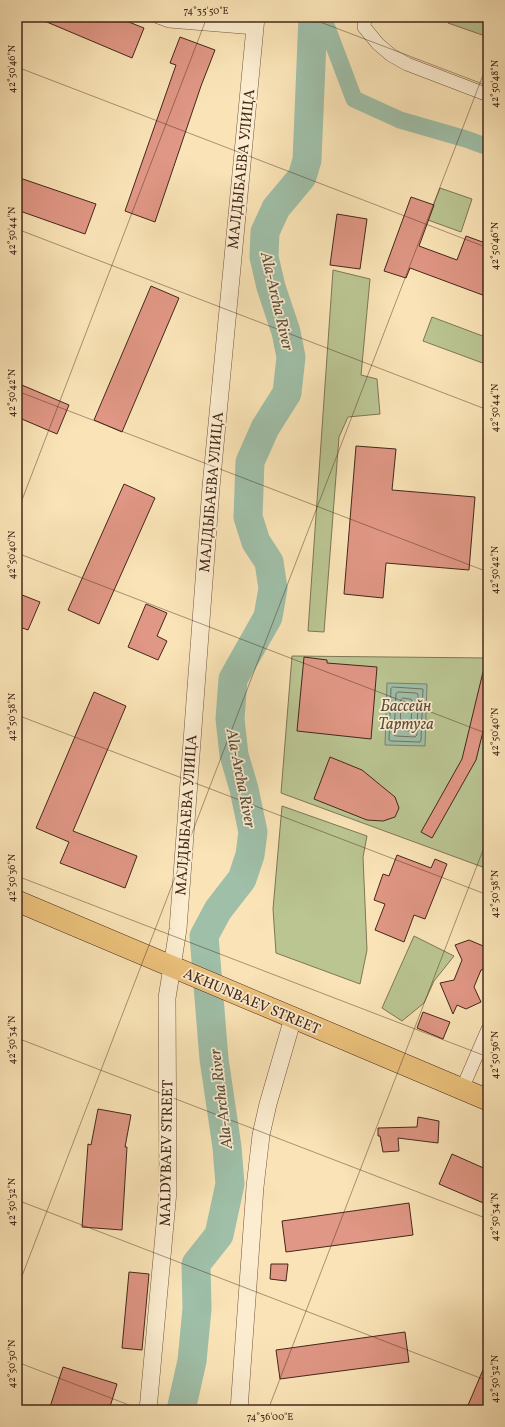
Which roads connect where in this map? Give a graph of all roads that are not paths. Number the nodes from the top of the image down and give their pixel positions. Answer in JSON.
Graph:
{"nodes":[{"id":1,"x":158,"y":17,"type":"edge"},
{"id":2,"x":256,"y":22,"type":"edge"},
{"id":3,"x":364,"y":22,"type":"edge"},
{"id":4,"x":488,"y":94,"type":"edge"},
{"id":5,"x":17,"y":901,"type":"edge"},
{"id":6,"x":181,"y":971,"type":"junction"},
{"id":7,"x":293,"y":1018,"type":"junction"},
{"id":8,"x":488,"y":1028,"type":"edge"},
{"id":9,"x":462,"y":1089,"type":"junction"},
{"id":10,"x":488,"y":1100,"type":"edge"},
{"id":11,"x":148,"y":1410,"type":"edge"},
{"id":12,"x":239,"y":1410,"type":"edge"}],
"edges":[{"from":1,"to":2,"type":"street"},
{"from":2,"to":6,"type":"street","name":"МАЛДЫБАЕВА УЛИЦА"},
{"from":3,"to":4,"type":"street"},
{"from":5,"to":6,"type":"main road","name":"AKHUNBAEV STREET"},
{"from":6,"to":7,"type":"main road","name":"AKHUNBAEV STREET"},
{"from":6,"to":11,"type":"street","name":"MALDYBAEV STREET"},
{"from":7,"to":9,"type":"main road","name":"AKHUNBAEV STREET"},
{"from":7,"to":12,"type":"street"},
{"from":8,"to":9,"type":"street"},
{"from":9,"to":10,"type":"main road","name":"AKHUNBAEV STREET"}]}
